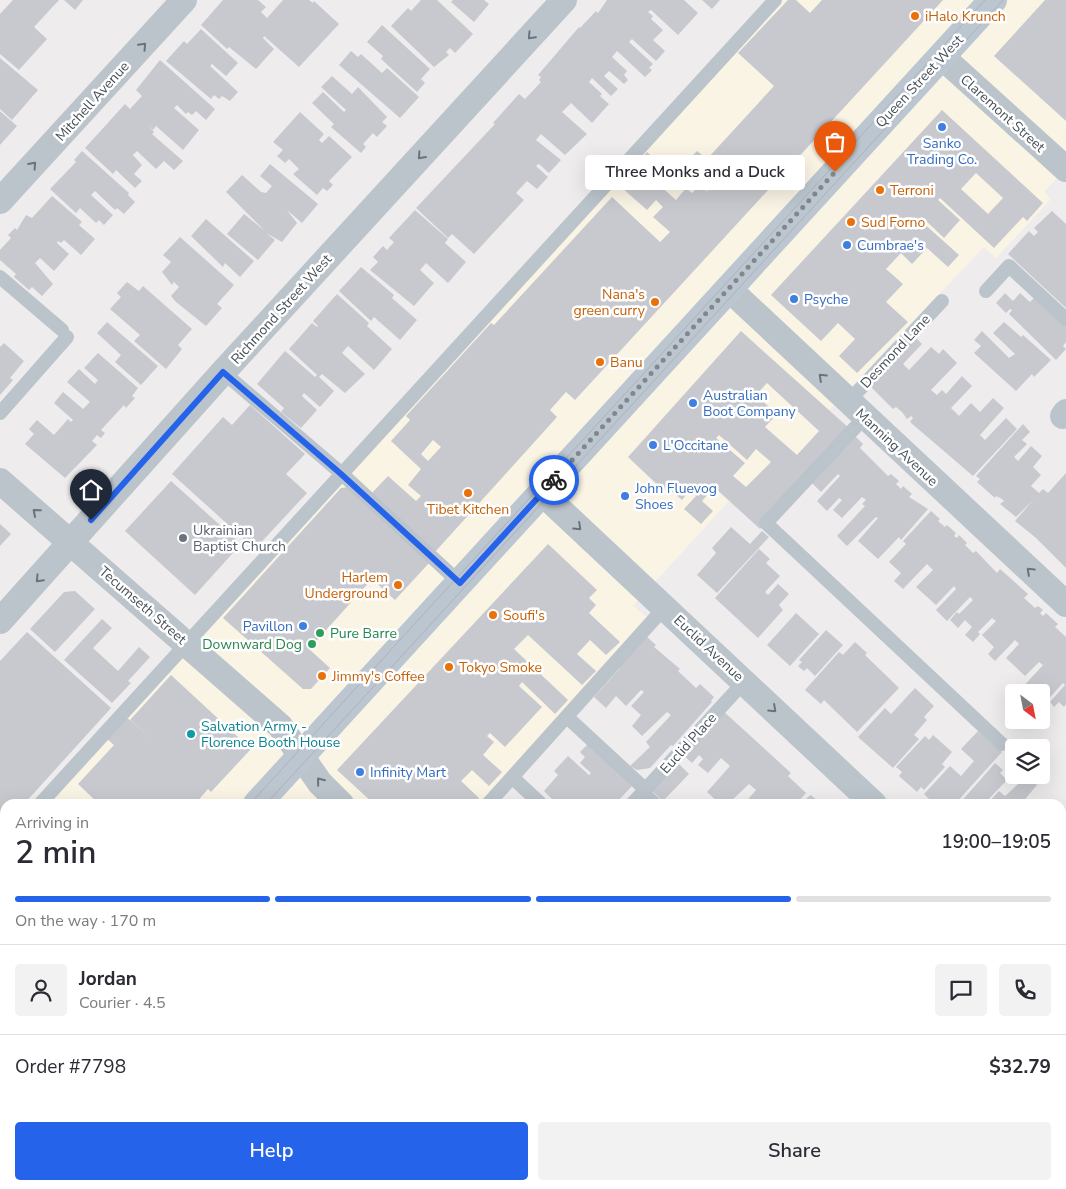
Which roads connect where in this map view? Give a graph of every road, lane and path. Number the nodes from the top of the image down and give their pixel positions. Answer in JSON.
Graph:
{"nodes":[{"id":1,"x":184,"y":0,"type":"edge"},
{"id":2,"x":564,"y":0,"type":"edge"},
{"id":3,"x":775,"y":0,"type":"edge"},
{"id":4,"x":993,"y":0,"type":"edge"},
{"id":5,"x":941,"y":56,"type":"junction"},
{"id":6,"x":1066,"y":169,"type":"edge"},
{"id":7,"x":0,"y":201,"type":"edge"},
{"id":8,"x":0,"y":277,"type":"edge"},
{"id":9,"x":729,"y":289,"type":"junction"},
{"id":10,"x":986,"y":291,"type":"dead end"},
{"id":11,"x":942,"y":301,"type":"dead end"},
{"id":12,"x":1066,"y":319,"type":"edge"},
{"id":13,"x":223,"y":372,"type":"junction"},
{"id":14,"x":856,"y":410,"type":"junction"},
{"id":15,"x":0,"y":413,"type":"edge"},
{"id":16,"x":341,"y":474,"type":"junction"},
{"id":17,"x":0,"y":481,"type":"edge"},
{"id":18,"x":542,"y":493,"type":"junction"},
{"id":19,"x":72,"y":543,"type":"junction"},
{"id":20,"x":460,"y":583,"type":"junction"},
{"id":21,"x":1066,"y":604,"type":"edge"},
{"id":22,"x":665,"y":607,"type":"junction"},
{"id":23,"x":0,"y":621,"type":"edge"},
{"id":24,"x":186,"y":643,"type":"junction"},
{"id":25,"x":744,"y":682,"type":"junction"},
{"id":26,"x":567,"y":718,"type":"junction"},
{"id":27,"x":1002,"y":744,"type":"dead end"},
{"id":28,"x":302,"y":756,"type":"junction"},
{"id":29,"x":513,"y":778,"type":"junction"},
{"id":30,"x":644,"y":791,"type":"junction"},
{"id":31,"x":45,"y":799,"type":"edge"},
{"id":32,"x":262,"y":799,"type":"edge"},
{"id":33,"x":336,"y":799,"type":"edge"},
{"id":34,"x":493,"y":799,"type":"edge"},
{"id":35,"x":535,"y":799,"type":"edge"},
{"id":36,"x":637,"y":799,"type":"edge"},
{"id":37,"x":651,"y":799,"type":"edge"},
{"id":38,"x":869,"y":799,"type":"edge"}],
"edges":[{"from":7,"to":1,"type":"street","name":"Mitchell Avenue","one_way":true},
{"from":2,"to":13,"type":"street","name":"Richmond Street West","one_way":true},
{"from":3,"to":16,"type":"lane"},
{"from":4,"to":5,"type":"main road","name":"Queen Street West"},
{"from":5,"to":6,"type":"street","name":"Claremont Street"},
{"from":5,"to":9,"type":"main road","name":"Queen Street West"},
{"from":8,"to":15,"type":"lane"},
{"from":14,"to":9,"type":"street","name":"Manning Avenue","one_way":true},
{"from":9,"to":18,"type":"main road","name":"Queen Street West"},
{"from":10,"to":12,"type":"lane"},
{"from":11,"to":14,"type":"lane","name":"Desmond Lane"},
{"from":13,"to":16,"type":"lane"},
{"from":13,"to":19,"type":"street","name":"Richmond Street West"},
{"from":21,"to":14,"type":"street","name":"Manning Avenue","one_way":true},
{"from":14,"to":27,"type":"lane","name":"Desmond Lane"},
{"from":16,"to":20,"type":"lane"},
{"from":16,"to":24,"type":"lane"},
{"from":19,"to":17,"type":"street","name":"Tecumseth Street","one_way":true},
{"from":18,"to":20,"type":"main road","name":"Queen Street West"},
{"from":18,"to":22,"type":"street","name":"Euclid Avenue","one_way":true},
{"from":19,"to":23,"type":"street","name":"Richmond Street West","one_way":true},
{"from":19,"to":24,"type":"street","name":"Tecumseth Street"},
{"from":20,"to":28,"type":"main road","name":"Queen Street West"},
{"from":22,"to":25,"type":"street","name":"Euclid Avenue"},
{"from":22,"to":26,"type":"lane"},
{"from":24,"to":28,"type":"street","name":"Tecumseth Street"},
{"from":24,"to":31,"type":"lane"},
{"from":25,"to":30,"type":"lane","name":"Euclid Place"},
{"from":25,"to":38,"type":"street","name":"Euclid Avenue","one_way":true},
{"from":26,"to":29,"type":"lane"},
{"from":26,"to":30,"type":"lane"},
{"from":28,"to":32,"type":"main road","name":"Queen Street West"},
{"from":33,"to":28,"type":"street","name":"Tecumseth Street","one_way":true},
{"from":29,"to":34,"type":"lane"},
{"from":29,"to":35,"type":"lane"},
{"from":30,"to":36,"type":"lane","name":"Euclid Place"},
{"from":30,"to":37,"type":"lane"}]}
